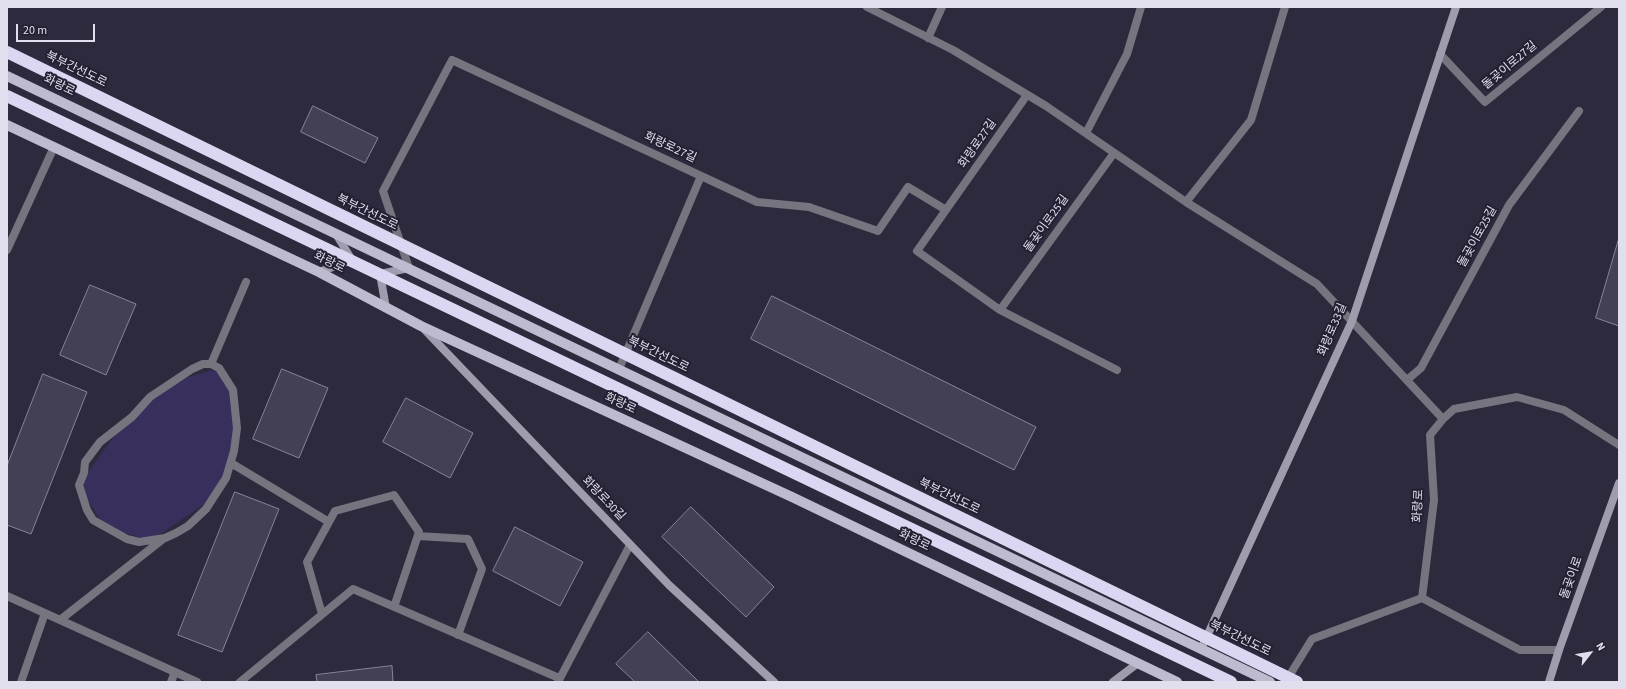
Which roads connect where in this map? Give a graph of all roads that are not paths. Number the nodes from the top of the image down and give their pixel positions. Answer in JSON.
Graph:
{"nodes":[{"id":1,"x":868,"y":7,"type":"edge"},
{"id":2,"x":942,"y":7,"type":"edge"},
{"id":3,"x":1141,"y":7,"type":"edge"},
{"id":4,"x":1285,"y":7,"type":"edge"},
{"id":5,"x":1456,"y":7,"type":"edge"},
{"id":6,"x":1601,"y":7,"type":"edge"},
{"id":7,"x":928,"y":38,"type":"junction"},
{"id":8,"x":7,"y":52,"type":"edge"},
{"id":9,"x":1440,"y":54,"type":"junction"},
{"id":10,"x":7,"y":76,"type":"edge"},
{"id":11,"x":1027,"y":95,"type":"junction"},
{"id":12,"x":7,"y":96,"type":"edge"},
{"id":13,"x":1579,"y":111,"type":"dead end"},
{"id":14,"x":7,"y":125,"type":"edge"},
{"id":15,"x":1086,"y":133,"type":"junction"},
{"id":16,"x":54,"y":147,"type":"junction"},
{"id":17,"x":1114,"y":153,"type":"junction"},
{"id":18,"x":701,"y":176,"type":"junction"},
{"id":19,"x":1186,"y":202,"type":"junction"},
{"id":20,"x":946,"y":210,"type":"junction"},
{"id":21,"x":336,"y":234,"type":"junction"},
{"id":22,"x":7,"y":250,"type":"edge"},
{"id":23,"x":409,"y":268,"type":"junction"},
{"id":24,"x":319,"y":272,"type":"junction"},
{"id":25,"x":246,"y":282,"type":"dead end"},
{"id":26,"x":386,"y":308,"type":"junction"},
{"id":27,"x":1000,"y":310,"type":"junction"},
{"id":28,"x":1352,"y":321,"type":"junction"},
{"id":29,"x":421,"y":326,"type":"junction"},
{"id":30,"x":211,"y":364,"type":"junction"},
{"id":31,"x":619,"y":369,"type":"junction"},
{"id":32,"x":1116,"y":370,"type":"dead end"},
{"id":33,"x":1407,"y":380,"type":"junction"},
{"id":34,"x":1443,"y":419,"type":"junction"},
{"id":35,"x":1619,"y":446,"type":"edge"},
{"id":36,"x":231,"y":463,"type":"junction"},
{"id":37,"x":1619,"y":483,"type":"edge"},
{"id":38,"x":330,"y":522,"type":"junction"},
{"id":39,"x":418,"y":536,"type":"junction"},
{"id":40,"x":165,"y":538,"type":"junction"},
{"id":41,"x":630,"y":545,"type":"junction"},
{"id":42,"x":7,"y":596,"type":"edge"},
{"id":43,"x":1422,"y":598,"type":"junction"},
{"id":44,"x":394,"y":607,"type":"junction"},
{"id":45,"x":44,"y":613,"type":"junction"},
{"id":46,"x":322,"y":614,"type":"junction"},
{"id":47,"x":60,"y":620,"type":"junction"},
{"id":48,"x":458,"y":634,"type":"junction"},
{"id":49,"x":1201,"y":649,"type":"junction"},
{"id":50,"x":1559,"y":650,"type":"junction"},
{"id":51,"x":1138,"y":663,"type":"junction"},
{"id":52,"x":175,"y":672,"type":"junction"},
{"id":53,"x":558,"y":680,"type":"edge"},
{"id":54,"x":21,"y":682,"type":"edge"},
{"id":55,"x":171,"y":682,"type":"edge"},
{"id":56,"x":197,"y":682,"type":"edge"},
{"id":57,"x":240,"y":682,"type":"edge"},
{"id":58,"x":774,"y":682,"type":"edge"},
{"id":59,"x":1113,"y":682,"type":"edge"},
{"id":60,"x":1177,"y":682,"type":"edge"},
{"id":61,"x":1231,"y":682,"type":"edge"},
{"id":62,"x":1270,"y":682,"type":"edge"},
{"id":63,"x":1286,"y":682,"type":"edge"},
{"id":64,"x":1297,"y":682,"type":"edge"},
{"id":65,"x":1549,"y":682,"type":"edge"}],
"edges":[{"from":1,"to":7,"type":"street"},
{"from":2,"to":7,"type":"street"},
{"from":3,"to":15,"type":"street"},
{"from":4,"to":19,"type":"street"},
{"from":5,"to":9,"type":"street","name":"화랑로33길"},
{"from":6,"to":9,"type":"street","name":"돌곶이로27길"},
{"from":7,"to":11,"type":"street"},
{"from":8,"to":64,"type":"highway","name":"북부간선도로","bridge":true},
{"from":9,"to":28,"type":"street","name":"화랑로33길"},
{"from":10,"to":21,"type":"main road","name":"화랑로"},
{"from":11,"to":15,"type":"street"},
{"from":11,"to":20,"type":"street","name":"화랑로27길"},
{"from":12,"to":61,"type":"highway","bridge":true},
{"from":13,"to":33,"type":"street","name":"돌곶이로25길"},
{"from":14,"to":16,"type":"main road","name":"화랑로"},
{"from":15,"to":17,"type":"street"},
{"from":16,"to":22,"type":"street"},
{"from":16,"to":24,"type":"main road","name":"화랑로"},
{"from":17,"to":19,"type":"street"},
{"from":17,"to":27,"type":"street","name":"돌곶이로25길"},
{"from":18,"to":20,"type":"street","name":"화랑로27길"},
{"from":18,"to":23,"type":"street","name":"화랑로27길"},
{"from":18,"to":31,"type":"street"},
{"from":19,"to":28,"type":"street"},
{"from":20,"to":27,"type":"street"},
{"from":21,"to":23,"type":"main road","name":"화랑로"},
{"from":21,"to":24,"type":"street"},
{"from":23,"to":26,"type":"street"},
{"from":23,"to":31,"type":"main road","name":"화랑로"},
{"from":24,"to":26,"type":"main road","name":"화랑로"},
{"from":25,"to":30,"type":"street"},
{"from":26,"to":29,"type":"main road","name":"화랑로"},
{"from":27,"to":32,"type":"street"},
{"from":28,"to":33,"type":"street"},
{"from":28,"to":49,"type":"street","name":"화랑로33길"},
{"from":29,"to":41,"type":"street","name":"화랑로30길"},
{"from":29,"to":51,"type":"main road","name":"화랑로"},
{"from":30,"to":36,"type":"street"},
{"from":30,"to":40,"type":"street"},
{"from":31,"to":49,"type":"main road","name":"화랑로"},
{"from":33,"to":34,"type":"street"},
{"from":34,"to":35,"type":"street"},
{"from":34,"to":43,"type":"street","name":"화랑로"},
{"from":36,"to":38,"type":"street"},
{"from":36,"to":40,"type":"street"},
{"from":37,"to":50,"type":"street","name":"돌곶이로"},
{"from":38,"to":39,"type":"street"},
{"from":38,"to":46,"type":"street"},
{"from":39,"to":44,"type":"street"},
{"from":39,"to":48,"type":"street"},
{"from":40,"to":47,"type":"street"},
{"from":41,"to":53,"type":"street"},
{"from":41,"to":58,"type":"street","name":"화랑로30길"},
{"from":42,"to":45,"type":"street"},
{"from":43,"to":50,"type":"street"},
{"from":43,"to":63,"type":"street"},
{"from":44,"to":46,"type":"street"},
{"from":44,"to":48,"type":"street"},
{"from":45,"to":47,"type":"street"},
{"from":45,"to":54,"type":"street"},
{"from":46,"to":57,"type":"street"},
{"from":47,"to":52,"type":"street"},
{"from":48,"to":53,"type":"street"},
{"from":49,"to":62,"type":"main road","name":"화랑로"},
{"from":50,"to":65,"type":"street","name":"돌곶이로"},
{"from":51,"to":59,"type":"street"},
{"from":51,"to":60,"type":"main road","name":"화랑로"},
{"from":52,"to":55,"type":"street"},
{"from":52,"to":56,"type":"street"}]}
